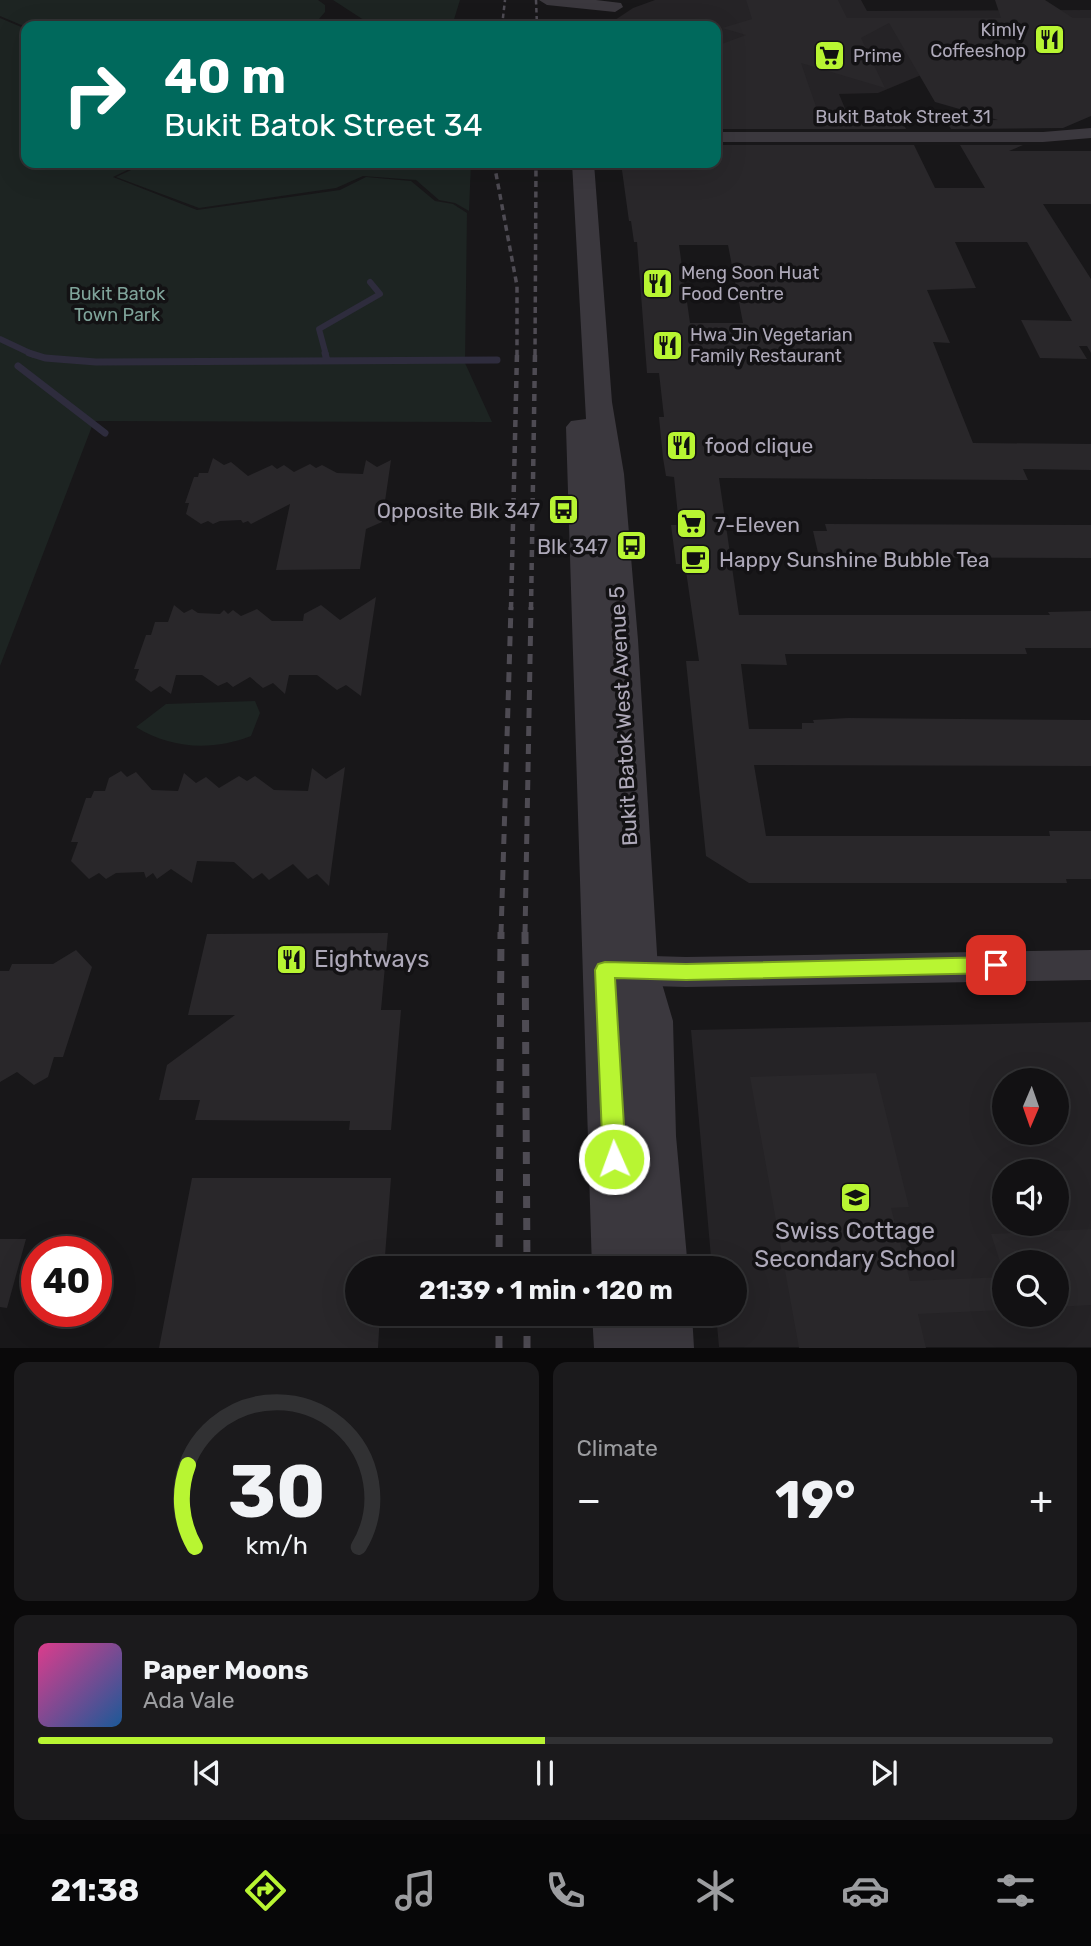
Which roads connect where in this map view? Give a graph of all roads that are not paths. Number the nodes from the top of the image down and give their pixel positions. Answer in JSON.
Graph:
{"nodes":[{"id":1,"x":547,"y":0,"type":"edge"},
{"id":2,"x":607,"y":6,"type":"edge"},
{"id":3,"x":1091,"y":133,"type":"edge"},
{"id":4,"x":721,"y":137,"type":"edge"},
{"id":5,"x":568,"y":168,"type":"edge"},
{"id":6,"x":583,"y":168,"type":"edge"},
{"id":7,"x":1091,"y":965,"type":"edge"},
{"id":8,"x":620,"y":970,"type":"junction"},
{"id":9,"x":618,"y":1256,"type":"edge"},
{"id":10,"x":660,"y":1256,"type":"edge"},
{"id":11,"x":621,"y":1326,"type":"edge"},
{"id":12,"x":665,"y":1326,"type":"edge"},
{"id":13,"x":622,"y":1348,"type":"edge"},
{"id":14,"x":666,"y":1348,"type":"edge"}],
"edges":[{"from":1,"to":2,"type":"street"},
{"from":3,"to":4,"type":"street","name":"Bukit Batok Street 31"},
{"from":5,"to":8,"type":"street","name":"Bukit Batok West Avenue 5"},
{"from":6,"to":8,"type":"street","name":"Bukit Batok West Avenue 5"},
{"from":7,"to":8,"type":"street"},
{"from":8,"to":9,"type":"street","name":"Bukit Batok West Avenue 5"},
{"from":8,"to":10,"type":"street","name":"Bukit Batok West Avenue 5"},
{"from":11,"to":13,"type":"street"},
{"from":12,"to":14,"type":"street"}]}
